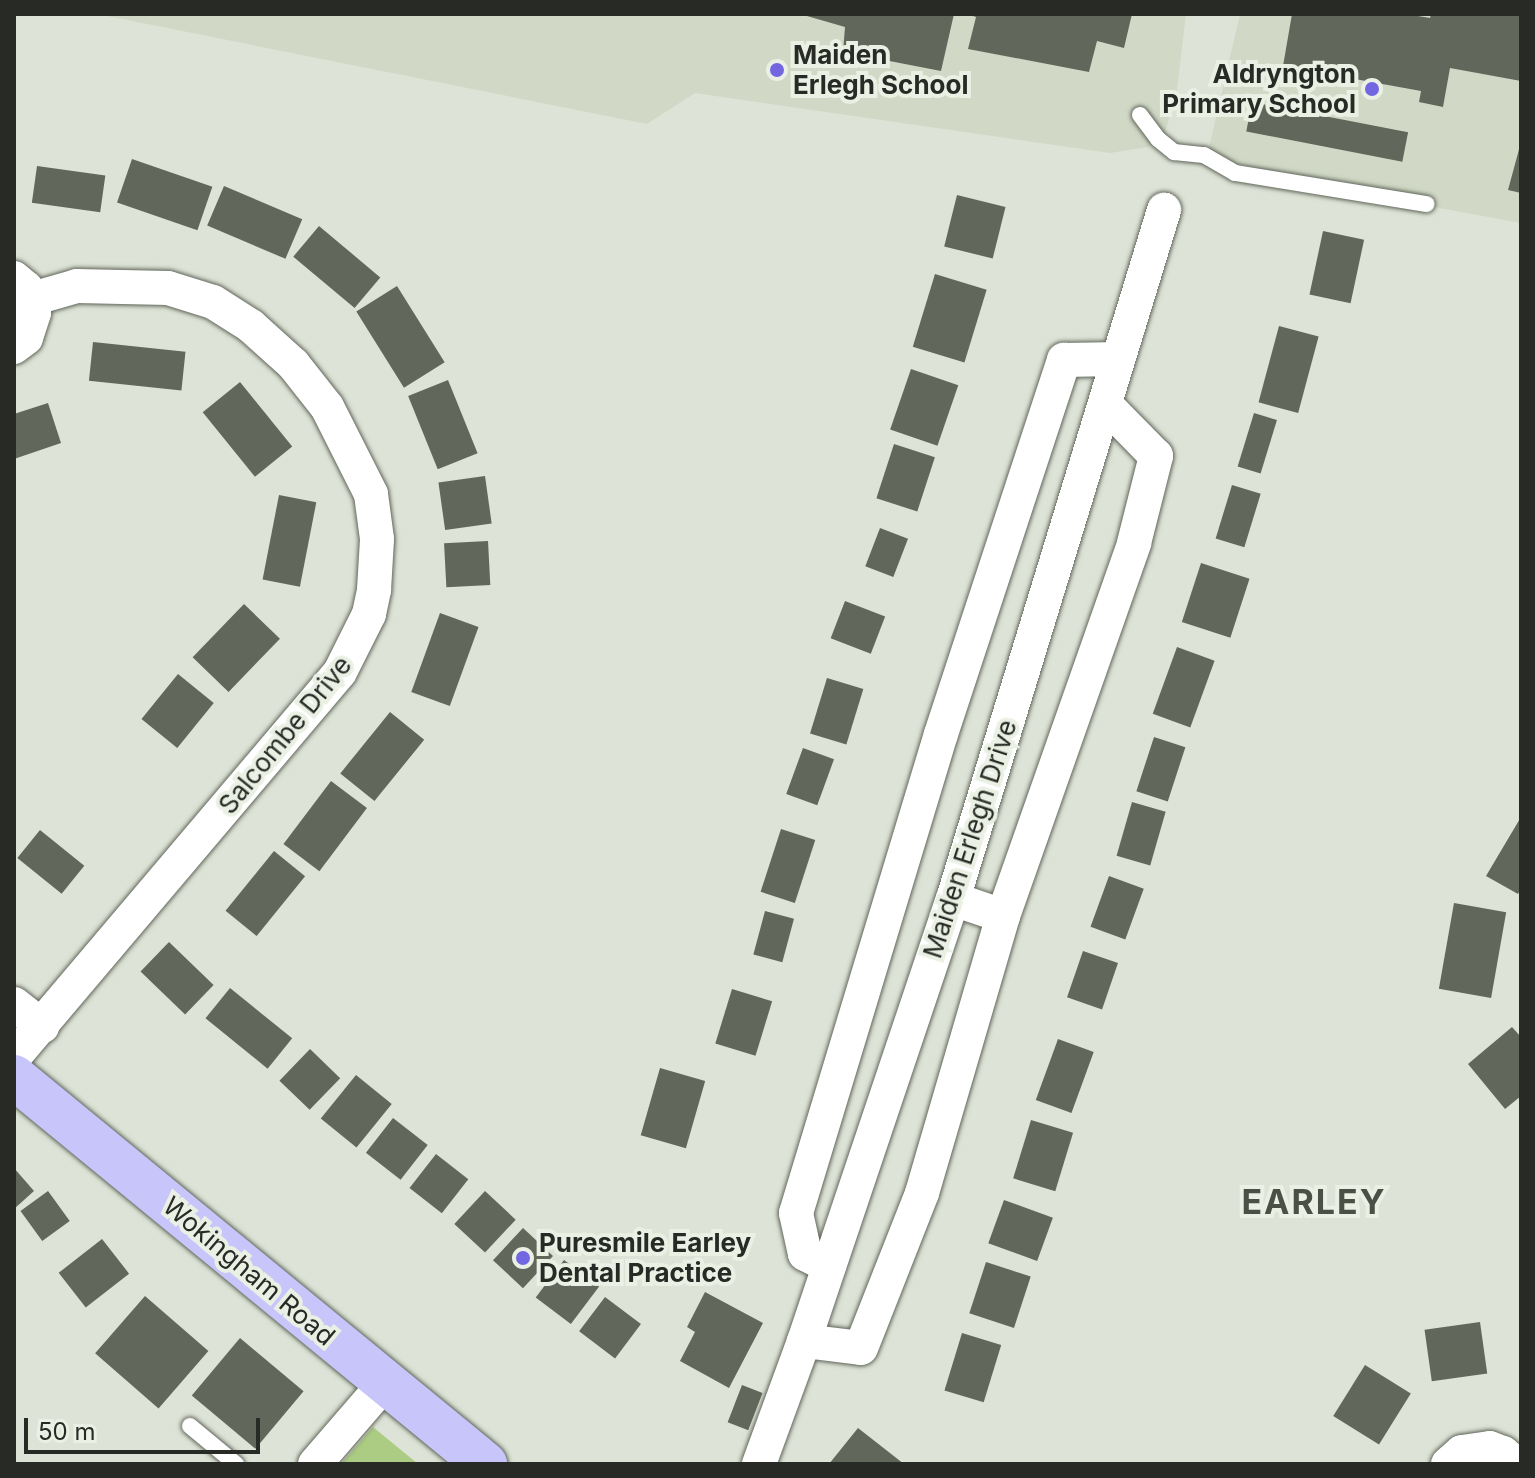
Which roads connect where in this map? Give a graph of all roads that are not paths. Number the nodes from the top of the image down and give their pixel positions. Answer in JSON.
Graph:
{"nodes":[{"id":1,"x":1140,"y":115,"type":"dead end"},
{"id":2,"x":1427,"y":204,"type":"dead end"},
{"id":3,"x":1164,"y":210,"type":"dead end"},
{"id":4,"x":23,"y":289,"type":"edge"},
{"id":5,"x":14,"y":347,"type":"edge"},
{"id":6,"x":1118,"y":359,"type":"junction"},
{"id":7,"x":1105,"y":404,"type":"junction"},
{"id":8,"x":953,"y":899,"type":"junction"},
{"id":9,"x":1003,"y":916,"type":"junction"},
{"id":10,"x":14,"y":1004,"type":"edge"},
{"id":11,"x":42,"y":1026,"type":"junction"},
{"id":12,"x":14,"y":1057,"type":"edge"},
{"id":13,"x":14,"y":1077,"type":"edge"},
{"id":14,"x":829,"y":1266,"type":"junction"},
{"id":15,"x":804,"y":1341,"type":"junction"},
{"id":16,"x":385,"y":1383,"type":"junction"},
{"id":17,"x":190,"y":1426,"type":"dead end"},
{"id":18,"x":236,"y":1464,"type":"edge"},
{"id":19,"x":315,"y":1464,"type":"edge"},
{"id":20,"x":485,"y":1464,"type":"edge"},
{"id":21,"x":759,"y":1464,"type":"edge"},
{"id":22,"x":1448,"y":1464,"type":"edge"},
{"id":23,"x":1516,"y":1464,"type":"edge"}],
"edges":[{"from":1,"to":2,"type":"lane"},
{"from":3,"to":6,"type":"street","name":"Maiden Erlegh Drive"},
{"from":4,"to":5,"type":"street","name":"Salcombe Drive"},
{"from":4,"to":11,"type":"street","name":"Salcombe Drive"},
{"from":6,"to":7,"type":"street","name":"Maiden Erlegh Drive"},
{"from":6,"to":14,"type":"street"},
{"from":7,"to":8,"type":"street","name":"Maiden Erlegh Drive"},
{"from":7,"to":9,"type":"street"},
{"from":8,"to":9,"type":"street"},
{"from":8,"to":14,"type":"street","name":"Maiden Erlegh Drive"},
{"from":9,"to":15,"type":"street"},
{"from":10,"to":11,"type":"street"},
{"from":11,"to":12,"type":"street","name":"Salcombe Drive"},
{"from":13,"to":16,"type":"main road","name":"Wokingham Road"},
{"from":14,"to":15,"type":"street","name":"Maiden Erlegh Drive"},
{"from":15,"to":21,"type":"street","name":"Maiden Erlegh Drive"},
{"from":16,"to":19,"type":"street"},
{"from":16,"to":20,"type":"main road","name":"Wokingham Road"},
{"from":17,"to":18,"type":"lane"},
{"from":22,"to":23,"type":"street"}]}
